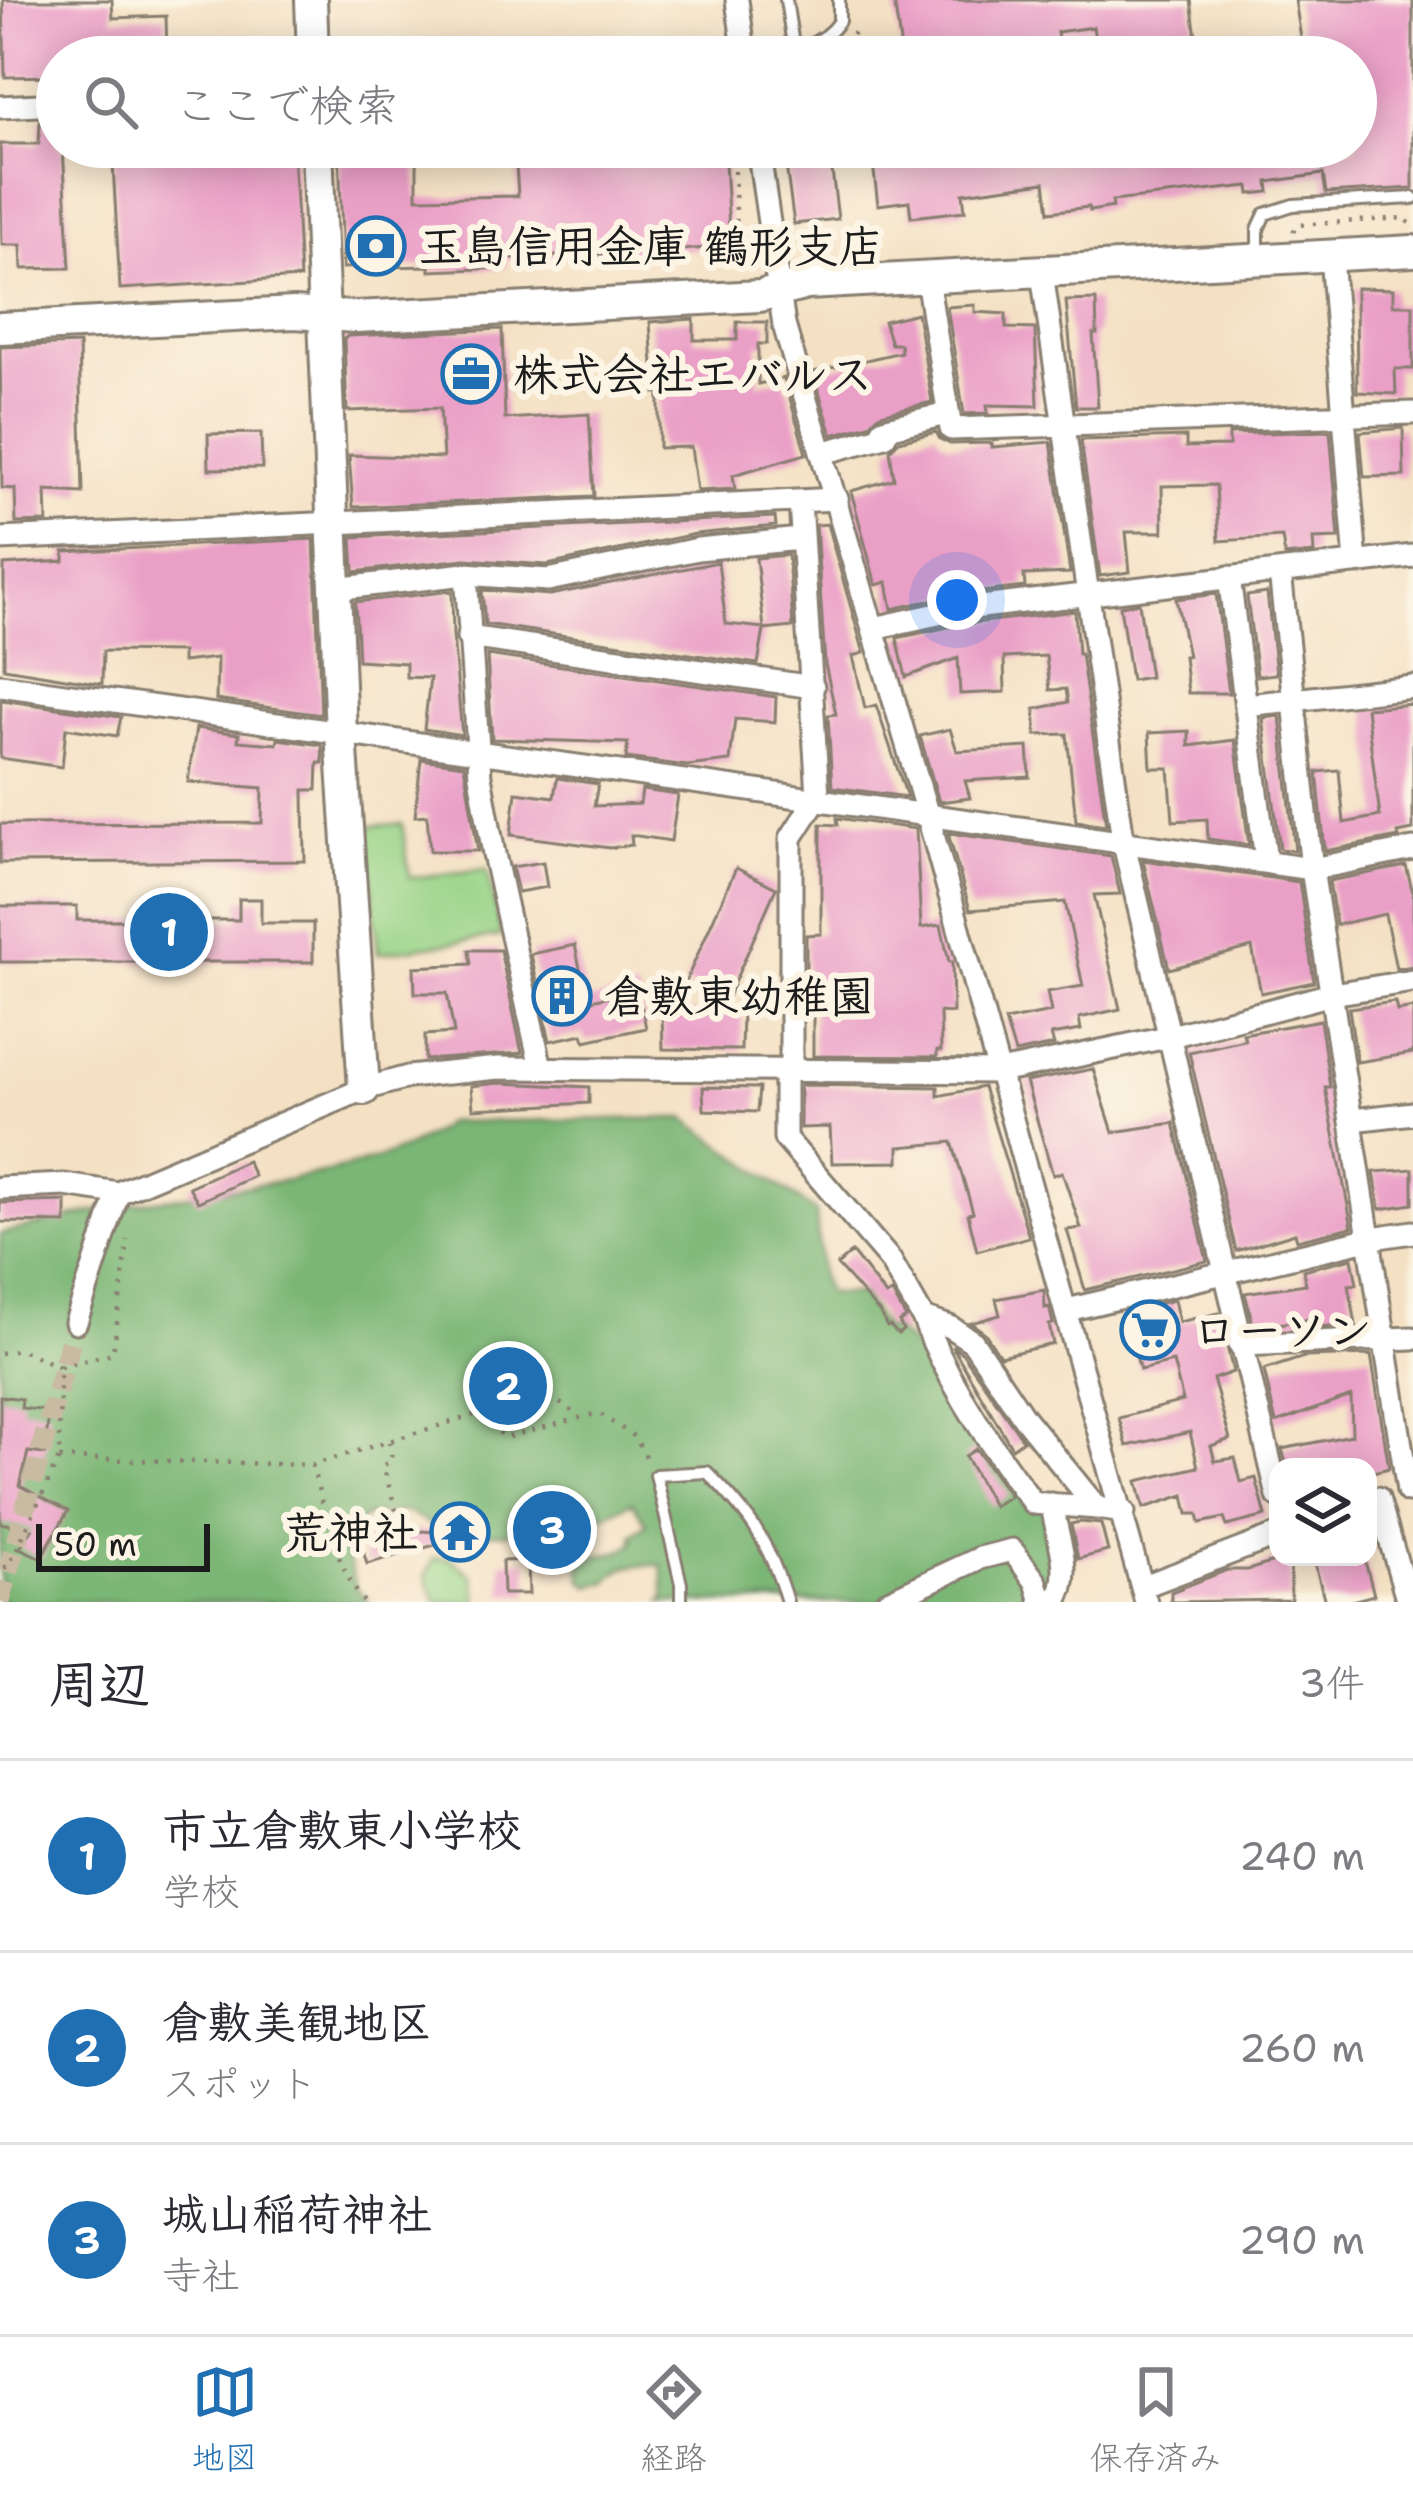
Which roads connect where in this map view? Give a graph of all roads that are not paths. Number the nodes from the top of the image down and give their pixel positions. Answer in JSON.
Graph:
{"nodes":[{"id":1,"x":311,"y":0,"type":"edge"},
{"id":2,"x":736,"y":0,"type":"edge"},
{"id":3,"x":786,"y":0,"type":"edge"},
{"id":4,"x":839,"y":0,"type":"edge"},
{"id":5,"x":312,"y":36,"type":"edge"},
{"id":6,"x":742,"y":36,"type":"edge"},
{"id":7,"x":792,"y":36,"type":"edge"},
{"id":8,"x":826,"y":36,"type":"edge"},
{"id":9,"x":36,"y":105,"type":"edge"},
{"id":10,"x":0,"y":107,"type":"edge"},
{"id":11,"x":318,"y":168,"type":"edge"},
{"id":12,"x":761,"y":168,"type":"edge"},
{"id":13,"x":1413,"y":198,"type":"edge"},
{"id":14,"x":1413,"y":251,"type":"edge"},
{"id":15,"x":1331,"y":257,"type":"junction"},
{"id":16,"x":1258,"y":261,"type":"junction"},
{"id":17,"x":1042,"y":273,"type":"junction"},
{"id":18,"x":927,"y":278,"type":"junction"},
{"id":19,"x":779,"y":291,"type":"junction"},
{"id":20,"x":326,"y":315,"type":"junction"},
{"id":21,"x":0,"y":328,"type":"edge"},
{"id":22,"x":1413,"y":413,"type":"edge"},
{"id":23,"x":946,"y":414,"type":"junction"},
{"id":24,"x":1343,"y":416,"type":"junction"},
{"id":25,"x":1064,"y":426,"type":"junction"},
{"id":26,"x":823,"y":453,"type":"junction"},
{"id":27,"x":837,"y":499,"type":"junction"},
{"id":28,"x":800,"y":501,"type":"junction"},
{"id":29,"x":331,"y":523,"type":"junction"},
{"id":30,"x":800,"y":538,"type":"junction"},
{"id":31,"x":0,"y":539,"type":"edge"},
{"id":32,"x":1413,"y":556,"type":"edge"},
{"id":33,"x":1356,"y":563,"type":"junction"},
{"id":34,"x":1280,"y":572,"type":"junction"},
{"id":35,"x":466,"y":574,"type":"junction"},
{"id":36,"x":1229,"y":577,"type":"junction"},
{"id":37,"x":334,"y":589,"type":"junction"},
{"id":38,"x":1087,"y":592,"type":"junction"},
{"id":39,"x":874,"y":628,"type":"junction"},
{"id":40,"x":468,"y":637,"type":"junction"},
{"id":41,"x":0,"y":685,"type":"edge"},
{"id":42,"x":812,"y":687,"type":"junction"},
{"id":43,"x":1413,"y":687,"type":"edge"},
{"id":44,"x":1294,"y":699,"type":"junction"},
{"id":45,"x":1246,"y":705,"type":"junction"},
{"id":46,"x":341,"y":734,"type":"junction"},
{"id":47,"x":478,"y":753,"type":"junction"},
{"id":48,"x":818,"y":796,"type":"junction"},
{"id":49,"x":927,"y":814,"type":"junction"},
{"id":50,"x":1124,"y":839,"type":"junction"},
{"id":51,"x":1413,"y":849,"type":"edge"},
{"id":52,"x":1266,"y":861,"type":"junction"},
{"id":53,"x":1312,"y":869,"type":"junction"},
{"id":54,"x":1413,"y":981,"type":"edge"},
{"id":55,"x":1332,"y":994,"type":"junction"},
{"id":56,"x":1168,"y":1036,"type":"junction"},
{"id":57,"x":541,"y":1068,"type":"junction"},
{"id":58,"x":788,"y":1070,"type":"junction"},
{"id":59,"x":1000,"y":1072,"type":"junction"},
{"id":60,"x":364,"y":1089,"type":"junction"},
{"id":61,"x":1413,"y":1113,"type":"edge"},
{"id":62,"x":1353,"y":1120,"type":"junction"},
{"id":63,"x":0,"y":1188,"type":"edge"},
{"id":64,"x":123,"y":1190,"type":"junction"},
{"id":65,"x":1413,"y":1232,"type":"edge"},
{"id":66,"x":1372,"y":1238,"type":"junction"},
{"id":67,"x":1223,"y":1275,"type":"junction"},
{"id":68,"x":1067,"y":1310,"type":"junction"},
{"id":69,"x":923,"y":1318,"type":"junction"},
{"id":70,"x":76,"y":1322,"type":"tunnel mouth"},
{"id":71,"x":1413,"y":1338,"type":"edge"},
{"id":72,"x":1386,"y":1341,"type":"junction"},
{"id":73,"x":1240,"y":1345,"type":"junction"},
{"id":74,"x":1269,"y":1460,"type":"edge"},
{"id":75,"x":1410,"y":1491,"type":"edge"},
{"id":76,"x":1377,"y":1499,"type":"edge"},
{"id":77,"x":1052,"y":1504,"type":"junction"},
{"id":78,"x":1097,"y":1508,"type":"junction"},
{"id":79,"x":1124,"y":1512,"type":"junction"},
{"id":80,"x":1377,"y":1512,"type":"edge"},
{"id":81,"x":1269,"y":1539,"type":"edge"},
{"id":82,"x":1145,"y":1594,"type":"edge"},
{"id":83,"x":681,"y":1602,"type":"edge"},
{"id":84,"x":787,"y":1602,"type":"edge"},
{"id":85,"x":886,"y":1602,"type":"edge"},
{"id":86,"x":1042,"y":1602,"type":"edge"},
{"id":87,"x":1055,"y":1602,"type":"edge"},
{"id":88,"x":1408,"y":1602,"type":"edge"}],
"edges":[{"from":1,"to":5,"type":"street"},
{"from":2,"to":6,"type":"street"},
{"from":3,"to":7,"type":"lane"},
{"from":4,"to":8,"type":"lane"},
{"from":9,"to":10,"type":"street"},
{"from":11,"to":20,"type":"street"},
{"from":12,"to":19,"type":"street"},
{"from":13,"to":16,"type":"lane"},
{"from":14,"to":15,"type":"street"},
{"from":15,"to":16,"type":"street"},
{"from":15,"to":24,"type":"street"},
{"from":16,"to":17,"type":"street"},
{"from":17,"to":18,"type":"street"},
{"from":17,"to":25,"type":"street"},
{"from":18,"to":19,"type":"street"},
{"from":18,"to":23,"type":"street"},
{"from":19,"to":20,"type":"street"},
{"from":19,"to":26,"type":"street"},
{"from":20,"to":21,"type":"street"},
{"from":20,"to":29,"type":"street"},
{"from":22,"to":24,"type":"street"},
{"from":23,"to":25,"type":"street"},
{"from":23,"to":26,"type":"street"},
{"from":24,"to":25,"type":"street"},
{"from":24,"to":33,"type":"street"},
{"from":25,"to":38,"type":"street"},
{"from":26,"to":27,"type":"street"},
{"from":27,"to":28,"type":"street"},
{"from":27,"to":39,"type":"street"},
{"from":28,"to":29,"type":"street"},
{"from":28,"to":30,"type":"street"},
{"from":29,"to":31,"type":"street"},
{"from":29,"to":37,"type":"street"},
{"from":30,"to":35,"type":"street"},
{"from":30,"to":42,"type":"street"},
{"from":32,"to":33,"type":"street"},
{"from":33,"to":34,"type":"street"},
{"from":34,"to":36,"type":"street"},
{"from":34,"to":44,"type":"street"},
{"from":35,"to":37,"type":"street"},
{"from":35,"to":40,"type":"street"},
{"from":36,"to":38,"type":"street"},
{"from":36,"to":45,"type":"street"},
{"from":37,"to":46,"type":"street"},
{"from":38,"to":39,"type":"street"},
{"from":38,"to":50,"type":"street"},
{"from":39,"to":49,"type":"street"},
{"from":40,"to":42,"type":"street"},
{"from":40,"to":47,"type":"street"},
{"from":41,"to":46,"type":"street"},
{"from":42,"to":48,"type":"street"},
{"from":43,"to":44,"type":"street"},
{"from":44,"to":45,"type":"street"},
{"from":44,"to":53,"type":"street"},
{"from":45,"to":52,"type":"street"},
{"from":46,"to":47,"type":"street"},
{"from":46,"to":60,"type":"street"},
{"from":47,"to":48,"type":"street"},
{"from":47,"to":57,"type":"street"},
{"from":48,"to":49,"type":"street"},
{"from":48,"to":58,"type":"street"},
{"from":49,"to":50,"type":"street"},
{"from":49,"to":59,"type":"street"},
{"from":50,"to":52,"type":"street"},
{"from":50,"to":56,"type":"street"},
{"from":51,"to":53,"type":"street"},
{"from":52,"to":53,"type":"street"},
{"from":53,"to":55,"type":"street"},
{"from":54,"to":55,"type":"street"},
{"from":55,"to":56,"type":"street"},
{"from":55,"to":62,"type":"street"},
{"from":56,"to":59,"type":"street"},
{"from":56,"to":67,"type":"street"},
{"from":57,"to":58,"type":"street"},
{"from":57,"to":60,"type":"street"},
{"from":58,"to":59,"type":"street"},
{"from":58,"to":69,"type":"street"},
{"from":59,"to":68,"type":"street"},
{"from":60,"to":64,"type":"street"},
{"from":61,"to":62,"type":"street"},
{"from":62,"to":66,"type":"street"},
{"from":63,"to":64,"type":"street"},
{"from":64,"to":70,"type":"street"},
{"from":65,"to":66,"type":"street"},
{"from":66,"to":67,"type":"street"},
{"from":66,"to":72,"type":"street"},
{"from":67,"to":68,"type":"street"},
{"from":67,"to":73,"type":"street"},
{"from":68,"to":79,"type":"street"},
{"from":69,"to":77,"type":"street"},
{"from":69,"to":78,"type":"street"},
{"from":71,"to":72,"type":"street"},
{"from":72,"to":73,"type":"street"},
{"from":72,"to":75,"type":"street"},
{"from":73,"to":74,"type":"street"},
{"from":75,"to":76,"type":"street"},
{"from":77,"to":78,"type":"street"},
{"from":77,"to":87,"type":"street"},
{"from":78,"to":79,"type":"street"},
{"from":79,"to":82,"type":"street"},
{"from":80,"to":88,"type":"street"},
{"from":81,"to":82,"type":"street"},
{"from":83,"to":84,"type":"lane"},
{"from":85,"to":86,"type":"street"}]}
